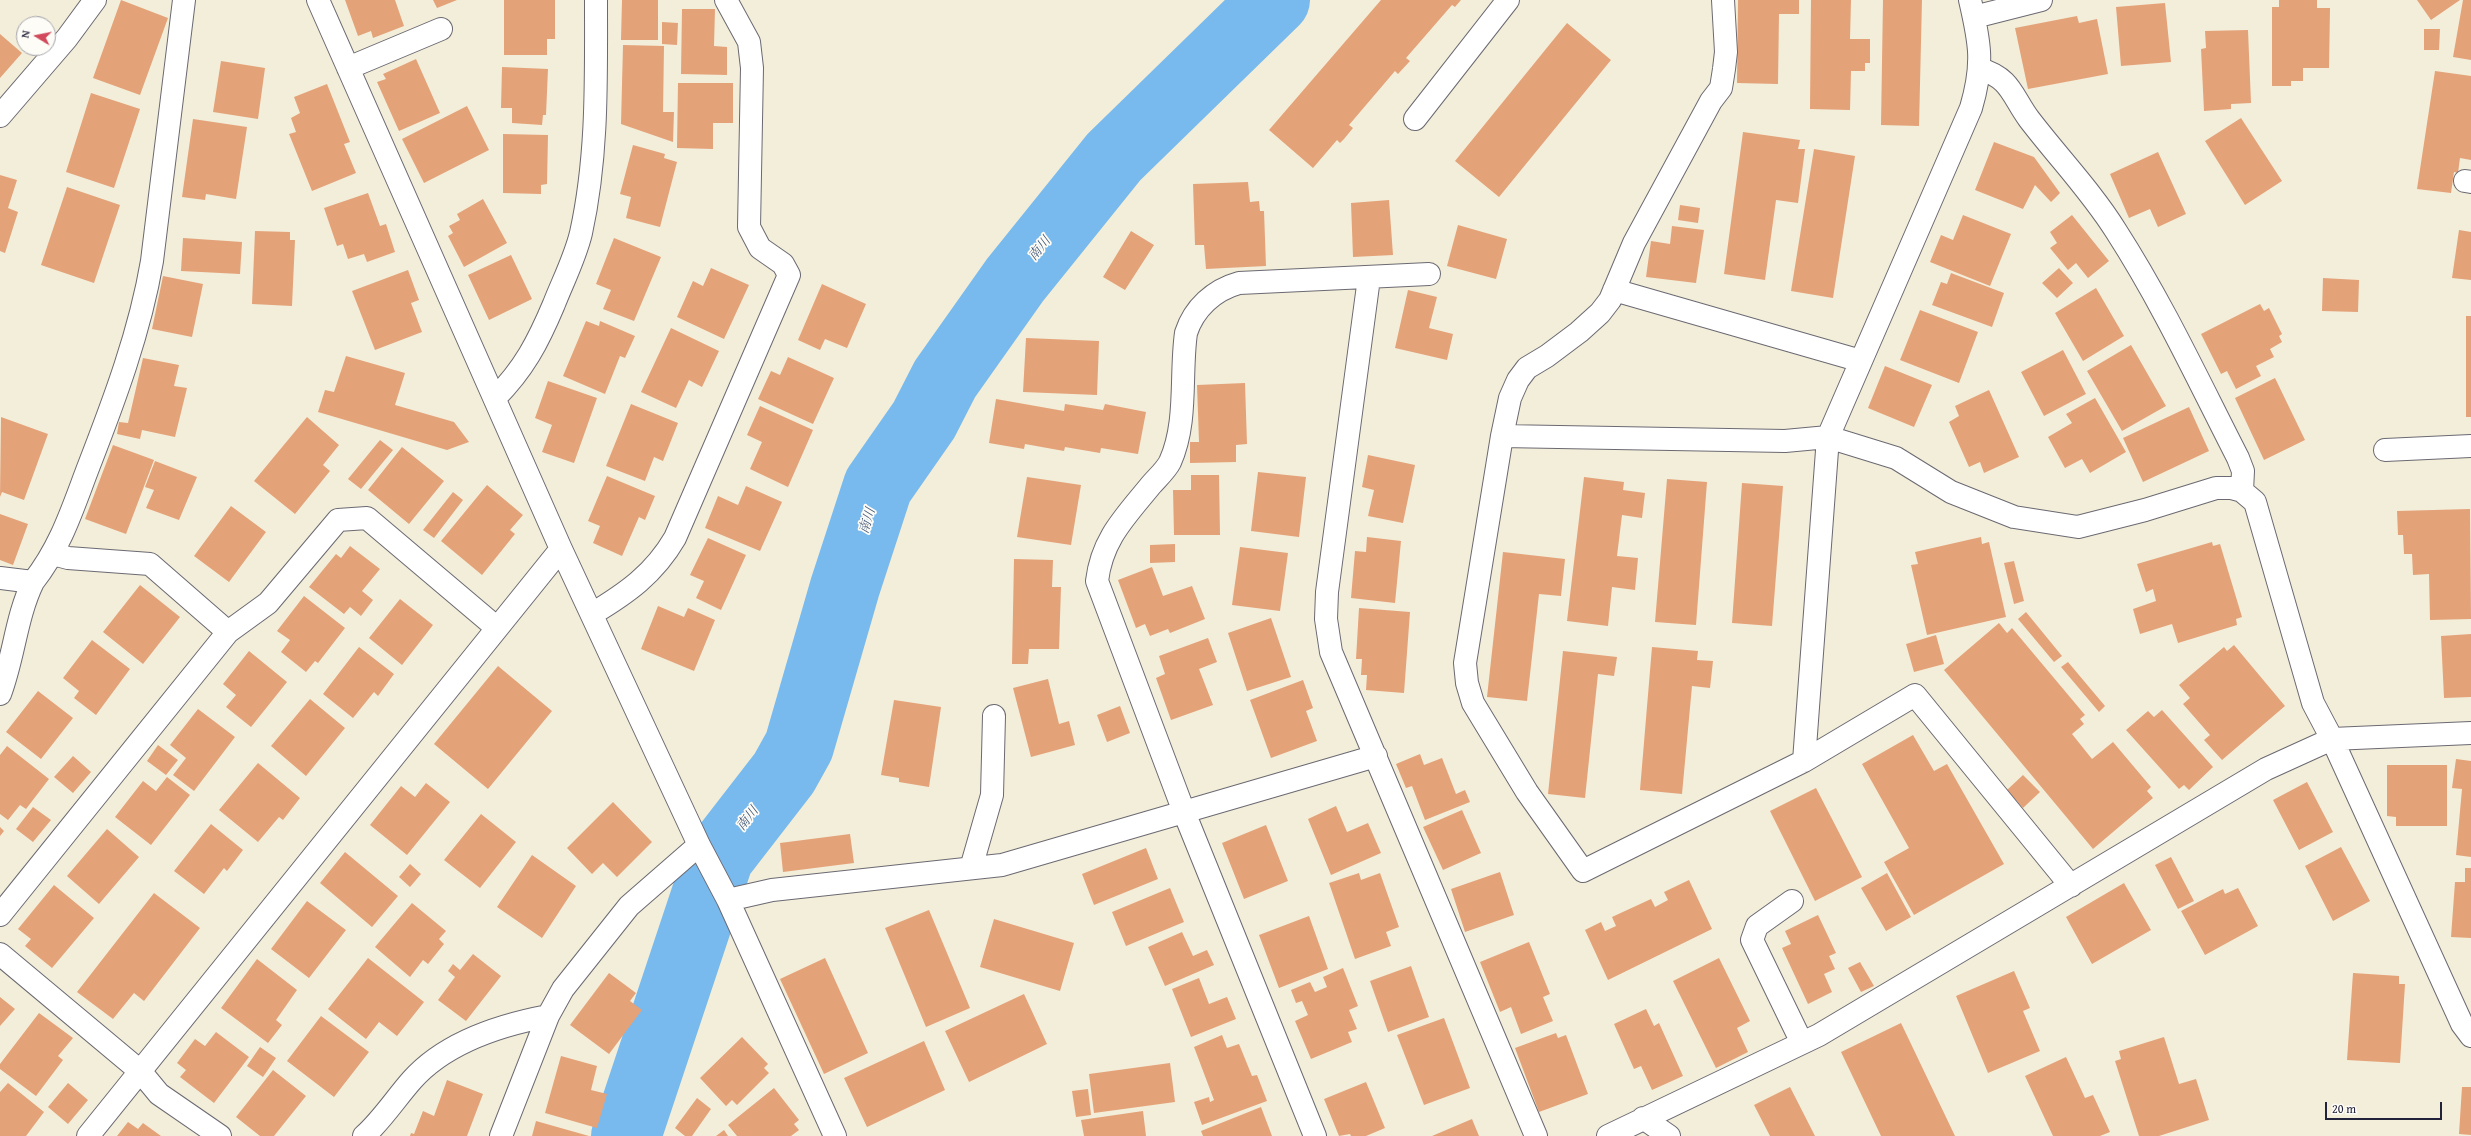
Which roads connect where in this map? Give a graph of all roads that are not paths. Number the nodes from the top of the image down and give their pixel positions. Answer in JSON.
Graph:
{"nodes":[{"id":1,"x":95,"y":0,"type":"edge"},
{"id":2,"x":184,"y":0,"type":"edge"},
{"id":3,"x":318,"y":0,"type":"edge"},
{"id":4,"x":596,"y":0,"type":"edge"},
{"id":5,"x":726,"y":0,"type":"edge"},
{"id":6,"x":1508,"y":0,"type":"edge"},
{"id":7,"x":1722,"y":0,"type":"edge"},
{"id":8,"x":2041,"y":0,"type":"edge"},
{"id":9,"x":1972,"y":9,"type":"edge"},
{"id":10,"x":441,"y":29,"type":"dead end"},
{"id":11,"x":348,"y":68,"type":"junction"},
{"id":12,"x":1980,"y":70,"type":"junction"},
{"id":13,"x":0,"y":116,"type":"edge"},
{"id":14,"x":1415,"y":120,"type":"dead end"},
{"id":15,"x":1429,"y":274,"type":"dead end"},
{"id":16,"x":1369,"y":278,"type":"junction"},
{"id":17,"x":1614,"y":290,"type":"junction"},
{"id":18,"x":1861,"y":361,"type":"junction"},
{"id":19,"x":495,"y":398,"type":"junction"},
{"id":20,"x":1502,"y":436,"type":"junction"},
{"id":21,"x":1828,"y":437,"type":"junction"},
{"id":22,"x":2471,"y":446,"type":"edge"},
{"id":23,"x":2385,"y":450,"type":"dead end"},
{"id":24,"x":2242,"y":491,"type":"junction"},
{"id":25,"x":561,"y":549,"type":"junction"},
{"id":26,"x":53,"y":554,"type":"junction"},
{"id":27,"x":0,"y":578,"type":"edge"},
{"id":28,"x":33,"y":582,"type":"junction"},
{"id":29,"x":592,"y":614,"type":"junction"},
{"id":30,"x":498,"y":628,"type":"junction"},
{"id":31,"x":228,"y":632,"type":"junction"},
{"id":32,"x":0,"y":694,"type":"edge"},
{"id":33,"x":994,"y":716,"type":"dead end"},
{"id":34,"x":2471,"y":733,"type":"edge"},
{"id":35,"x":2332,"y":739,"type":"junction"},
{"id":36,"x":1376,"y":756,"type":"junction"},
{"id":37,"x":1804,"y":761,"type":"junction"},
{"id":38,"x":1184,"y":812,"type":"junction"},
{"id":39,"x":701,"y":849,"type":"junction"},
{"id":40,"x":971,"y":868,"type":"junction"},
{"id":41,"x":2071,"y":886,"type":"junction"},
{"id":42,"x":728,"y":899,"type":"junction"},
{"id":43,"x":1792,"y":901,"type":"dead end"},
{"id":44,"x":0,"y":915,"type":"edge"},
{"id":45,"x":0,"y":954,"type":"edge"},
{"id":46,"x":548,"y":1016,"type":"junction"},
{"id":47,"x":2471,"y":1036,"type":"edge"},
{"id":48,"x":1802,"y":1043,"type":"junction"},
{"id":49,"x":140,"y":1071,"type":"junction"},
{"id":50,"x":1643,"y":1118,"type":"junction"},
{"id":51,"x":88,"y":1136,"type":"edge"},
{"id":52,"x":220,"y":1136,"type":"edge"},
{"id":53,"x":364,"y":1136,"type":"edge"},
{"id":54,"x":501,"y":1136,"type":"edge"},
{"id":55,"x":835,"y":1136,"type":"edge"},
{"id":56,"x":1315,"y":1136,"type":"edge"},
{"id":57,"x":1536,"y":1136,"type":"edge"},
{"id":58,"x":1608,"y":1136,"type":"edge"},
{"id":59,"x":1669,"y":1136,"type":"edge"}],
"edges":[{"from":1,"to":13,"type":"street"},
{"from":2,"to":26,"type":"street"},
{"from":3,"to":11,"type":"street"},
{"from":4,"to":19,"type":"street"},
{"from":5,"to":29,"type":"street"},
{"from":6,"to":14,"type":"street"},
{"from":7,"to":17,"type":"street"},
{"from":8,"to":9,"type":"street"},
{"from":9,"to":12,"type":"street"},
{"from":10,"to":11,"type":"street"},
{"from":11,"to":19,"type":"street"},
{"from":12,"to":18,"type":"street"},
{"from":12,"to":24,"type":"street"},
{"from":15,"to":16,"type":"street"},
{"from":16,"to":36,"type":"street"},
{"from":16,"to":38,"type":"street"},
{"from":17,"to":18,"type":"street"},
{"from":17,"to":20,"type":"street"},
{"from":18,"to":21,"type":"street"},
{"from":19,"to":25,"type":"street"},
{"from":20,"to":21,"type":"street"},
{"from":20,"to":37,"type":"street"},
{"from":21,"to":24,"type":"street"},
{"from":21,"to":37,"type":"street"},
{"from":22,"to":23,"type":"street"},
{"from":24,"to":35,"type":"street"},
{"from":25,"to":29,"type":"street"},
{"from":25,"to":30,"type":"street"},
{"from":26,"to":28,"type":"street"},
{"from":26,"to":31,"type":"street"},
{"from":27,"to":28,"type":"street"},
{"from":28,"to":32,"type":"street"},
{"from":29,"to":39,"type":"street"},
{"from":30,"to":31,"type":"street"},
{"from":30,"to":49,"type":"street"},
{"from":31,"to":44,"type":"street"},
{"from":33,"to":40,"type":"street"},
{"from":34,"to":35,"type":"street"},
{"from":35,"to":41,"type":"street"},
{"from":35,"to":47,"type":"street"},
{"from":36,"to":38,"type":"street"},
{"from":36,"to":57,"type":"street"},
{"from":37,"to":41,"type":"street"},
{"from":38,"to":40,"type":"street"},
{"from":38,"to":56,"type":"street"},
{"from":39,"to":42,"type":"street"},
{"from":39,"to":46,"type":"street"},
{"from":40,"to":42,"type":"street"},
{"from":41,"to":48,"type":"street"},
{"from":42,"to":55,"type":"street"},
{"from":43,"to":48,"type":"street"},
{"from":45,"to":49,"type":"street"},
{"from":46,"to":53,"type":"street"},
{"from":46,"to":54,"type":"street"},
{"from":48,"to":50,"type":"street"},
{"from":49,"to":51,"type":"street"},
{"from":49,"to":52,"type":"street"},
{"from":50,"to":58,"type":"street"},
{"from":50,"to":59,"type":"street"}]}
